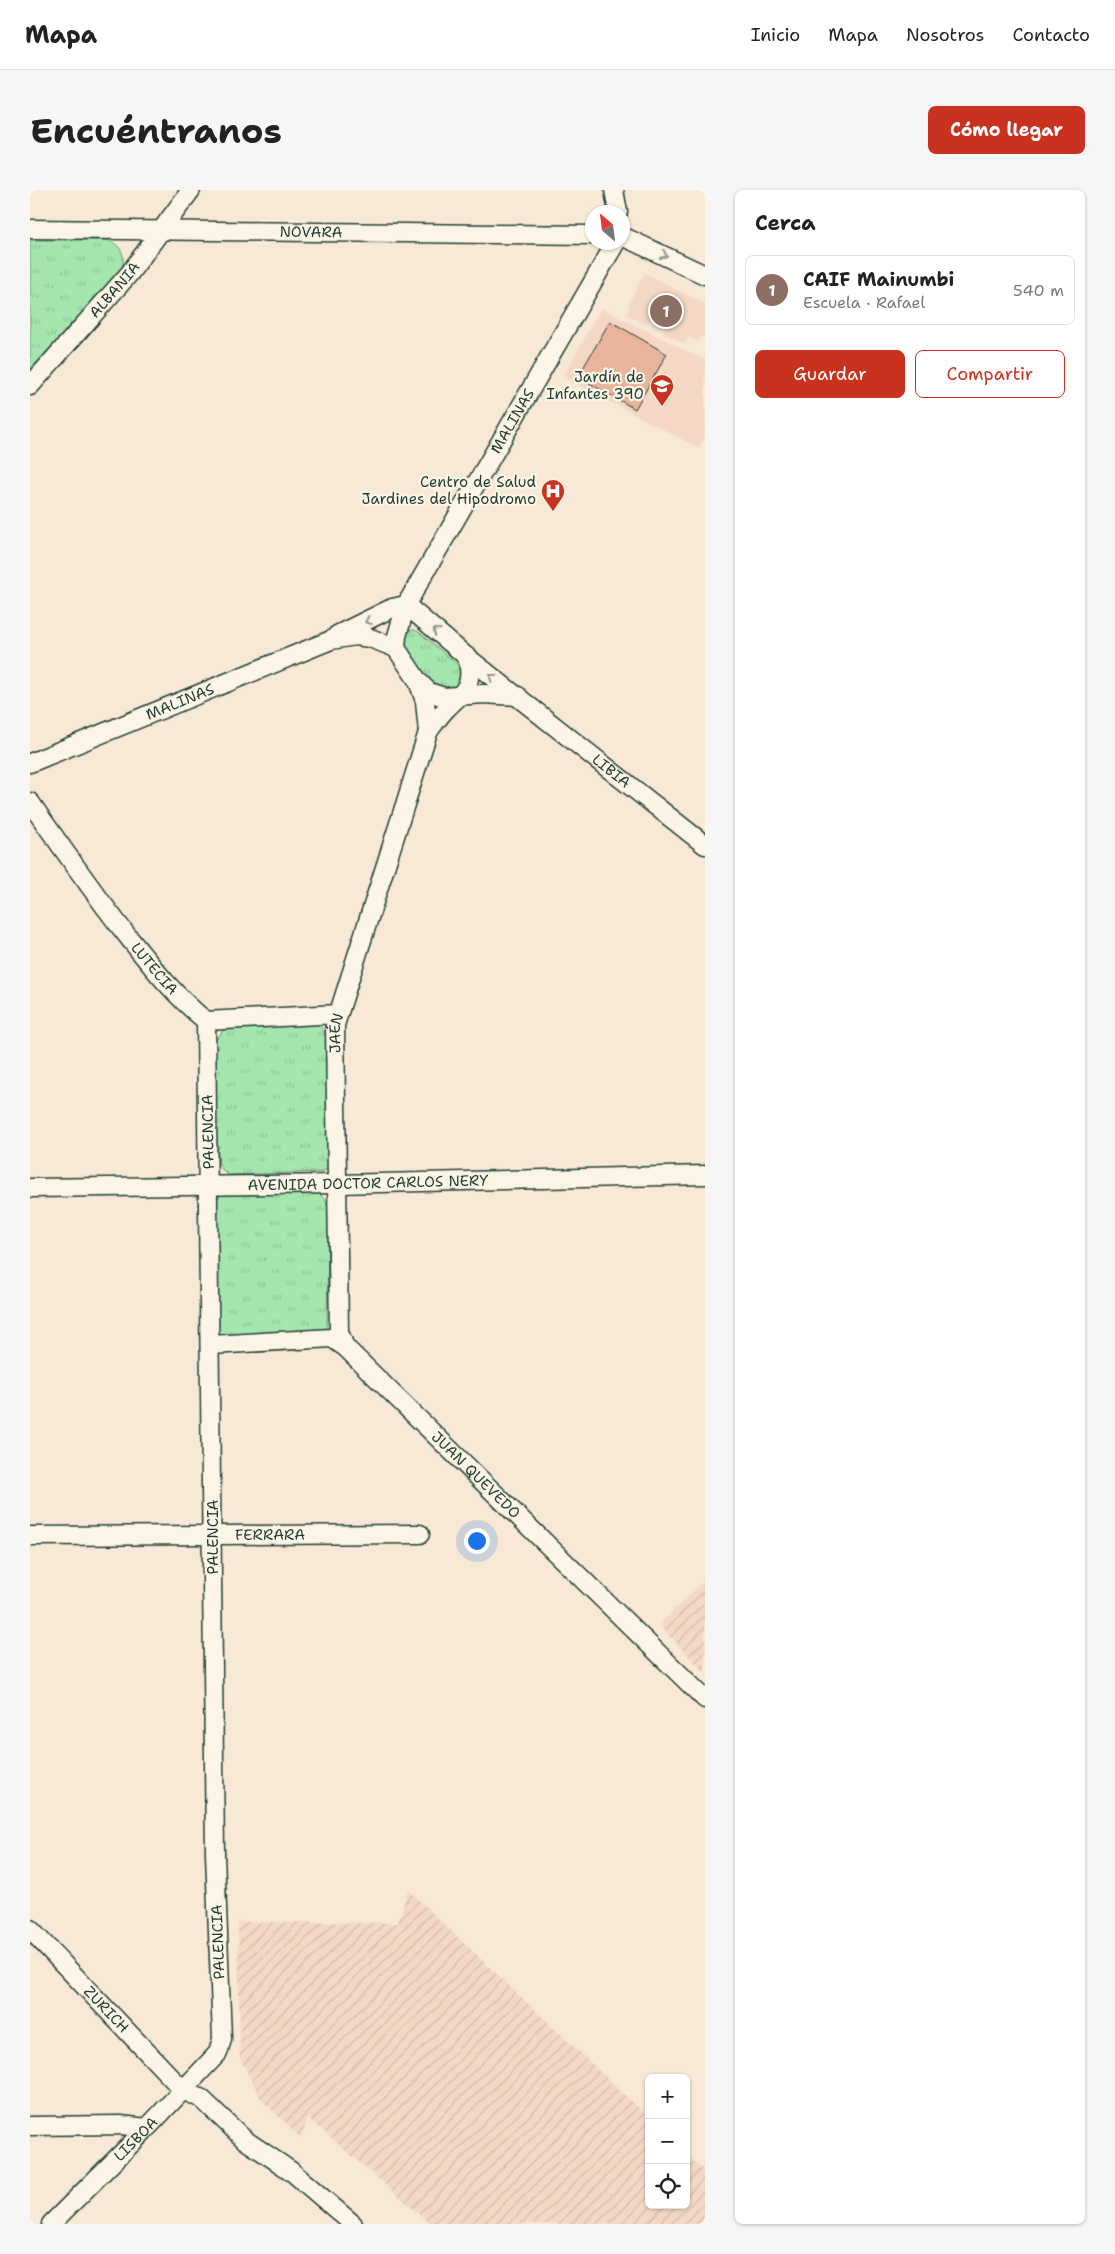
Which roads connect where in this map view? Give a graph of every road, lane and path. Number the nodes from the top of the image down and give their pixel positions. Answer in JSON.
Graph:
{"nodes":[{"id":1,"x":191,"y":190,"type":"edge"},
{"id":2,"x":614,"y":190,"type":"edge"},
{"id":3,"x":617,"y":205,"type":"edge"},
{"id":4,"x":30,"y":229,"type":"edge"},
{"id":5,"x":164,"y":229,"type":"junction"},
{"id":6,"x":585,"y":235,"type":"edge"},
{"id":7,"x":630,"y":239,"type":"edge"},
{"id":8,"x":611,"y":250,"type":"edge"},
{"id":9,"x":703,"y":268,"type":"edge"},
{"id":10,"x":30,"y":386,"type":"edge"},
{"id":11,"x":406,"y":605,"type":"junction"},
{"id":12,"x":332,"y":640,"type":"junction"},
{"id":13,"x":396,"y":648,"type":"junction"},
{"id":14,"x":467,"y":657,"type":"junction"},
{"id":15,"x":418,"y":681,"type":"junction"},
{"id":16,"x":518,"y":696,"type":"junction"},
{"id":17,"x":460,"y":698,"type":"junction"},
{"id":18,"x":428,"y":732,"type":"junction"},
{"id":19,"x":30,"y":763,"type":"edge"},
{"id":20,"x":30,"y":802,"type":"edge"},
{"id":21,"x":705,"y":844,"type":"edge"},
{"id":22,"x":338,"y":1014,"type":"junction"},
{"id":23,"x":206,"y":1021,"type":"junction"},
{"id":24,"x":705,"y":1175,"type":"edge"},
{"id":25,"x":338,"y":1184,"type":"junction"},
{"id":26,"x":208,"y":1186,"type":"junction"},
{"id":27,"x":30,"y":1188,"type":"edge"},
{"id":28,"x":211,"y":1345,"type":"junction"},
{"id":29,"x":345,"y":1347,"type":"junction"},
{"id":30,"x":213,"y":1534,"type":"junction"},
{"id":31,"x":420,"y":1534,"type":"dead end"},
{"id":32,"x":30,"y":1536,"type":"edge"},
{"id":33,"x":705,"y":1699,"type":"edge"},
{"id":34,"x":30,"y":1929,"type":"edge"},
{"id":35,"x":218,"y":2053,"type":"joint"},
{"id":36,"x":184,"y":2090,"type":"junction"},
{"id":37,"x":30,"y":2126,"type":"edge"},
{"id":38,"x":148,"y":2128,"type":"junction"},
{"id":39,"x":51,"y":2224,"type":"edge"},
{"id":40,"x":353,"y":2224,"type":"edge"}],
"edges":[{"from":1,"to":5,"type":"street","name":"ALBANIA"},
{"from":2,"to":3,"type":"street"},
{"from":4,"to":5,"type":"street","name":"NOVARA"},
{"from":5,"to":6,"type":"street","name":"NOVARA"},
{"from":5,"to":10,"type":"street","name":"ALBANIA"},
{"from":7,"to":9,"type":"street","one_way":true},
{"from":8,"to":11,"type":"street","name":"MALINAS"},
{"from":11,"to":12,"type":"street","name":"MALINAS","one_way":true},
{"from":11,"to":13,"type":"street"},
{"from":14,"to":11,"type":"street","name":"LIBIA","one_way":true},
{"from":12,"to":13,"type":"street","name":"MALINAS"},
{"from":12,"to":19,"type":"street","name":"MALINAS"},
{"from":13,"to":15,"type":"street"},
{"from":16,"to":14,"type":"street","name":"LIBIA","one_way":true},
{"from":14,"to":17,"type":"street"},
{"from":15,"to":17,"type":"street"},
{"from":15,"to":18,"type":"street","name":"JAÉN"},
{"from":16,"to":17,"type":"street"},
{"from":16,"to":21,"type":"street","name":"LIBIA"},
{"from":17,"to":18,"type":"street","name":"JAÉN"},
{"from":18,"to":22,"type":"street","name":"JAÉN"},
{"from":20,"to":23,"type":"street","name":"LUTECIA"},
{"from":22,"to":23,"type":"street"},
{"from":22,"to":25,"type":"street","name":"JAÉN"},
{"from":23,"to":26,"type":"street","name":"PALENCIA"},
{"from":24,"to":25,"type":"street","name":"AVENIDA DOCTOR CARLOS NERY"},
{"from":25,"to":26,"type":"street","name":"AVENIDA DOCTOR CARLOS NERY"},
{"from":25,"to":29,"type":"street","name":"JAÉN"},
{"from":26,"to":27,"type":"street","name":"AVENIDA DOCTOR CARLOS NERY"},
{"from":26,"to":28,"type":"street","name":"PALENCIA"},
{"from":28,"to":29,"type":"street","name":"JUAN QUEVEDO"},
{"from":28,"to":30,"type":"street","name":"PALENCIA"},
{"from":29,"to":33,"type":"street","name":"JUAN QUEVEDO"},
{"from":30,"to":31,"type":"street","name":"FERRARA"},
{"from":30,"to":32,"type":"street","name":"FERRARA"},
{"from":30,"to":35,"type":"street","name":"PALENCIA"},
{"from":34,"to":36,"type":"street","name":"ZURICH"},
{"from":35,"to":36,"type":"street","name":"LISBOA"},
{"from":36,"to":38,"type":"street","name":"LISBOA"},
{"from":36,"to":40,"type":"street","name":"ZURICH"},
{"from":37,"to":38,"type":"street"},
{"from":38,"to":39,"type":"street","name":"LISBOA"}]}
